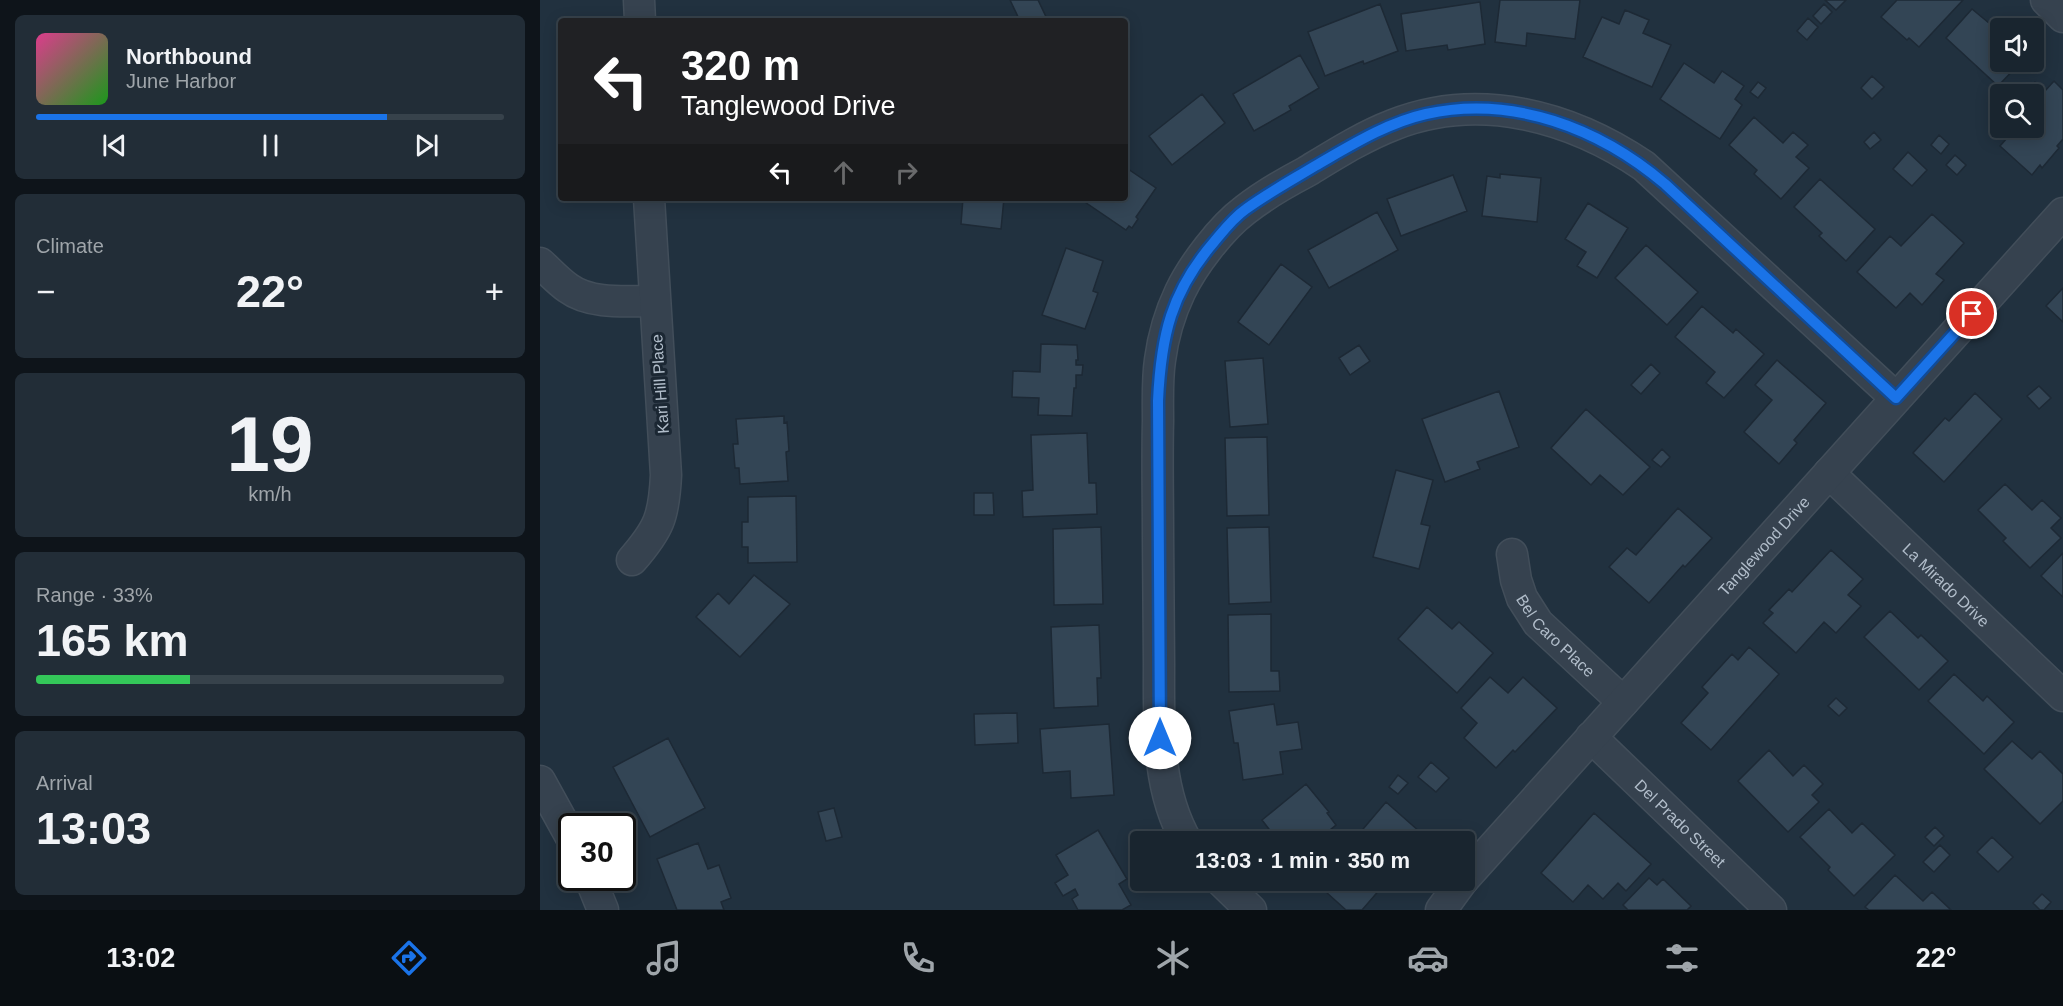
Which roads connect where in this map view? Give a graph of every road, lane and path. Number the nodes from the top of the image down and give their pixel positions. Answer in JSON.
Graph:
{"nodes":[{"id":1,"x":639,"y":0,"type":"edge"},
{"id":2,"x":2046,"y":0,"type":"edge"},
{"id":3,"x":2063,"y":17,"type":"edge"},
{"id":4,"x":640,"y":18,"type":"edge"},
{"id":5,"x":649,"y":201,"type":"edge"},
{"id":6,"x":2063,"y":213,"type":"edge"},
{"id":7,"x":540,"y":263,"type":"edge"},
{"id":8,"x":654,"y":301,"type":"junction"},
{"id":9,"x":1896,"y":398,"type":"junction"},
{"id":10,"x":1829,"y":473,"type":"junction"},
{"id":11,"x":1512,"y":554,"type":"dead end"},
{"id":12,"x":632,"y":560,"type":"dead end"},
{"id":13,"x":2063,"y":696,"type":"edge"},
{"id":14,"x":1623,"y":702,"type":"junction"},
{"id":15,"x":1591,"y":737,"type":"junction"},
{"id":16,"x":540,"y":781,"type":"edge"},
{"id":17,"x":558,"y":814,"type":"edge"},
{"id":18,"x":1182,"y":831,"type":"edge"},
{"id":19,"x":1475,"y":867,"type":"edge"},
{"id":20,"x":595,"y":891,"type":"edge"},
{"id":21,"x":1231,"y":891,"type":"edge"},
{"id":22,"x":1455,"y":891,"type":"edge"},
{"id":23,"x":603,"y":910,"type":"edge"},
{"id":24,"x":1251,"y":910,"type":"edge"},
{"id":25,"x":1441,"y":910,"type":"edge"},
{"id":26,"x":1772,"y":910,"type":"edge"}],
"edges":[{"from":1,"to":4,"type":"street"},
{"from":2,"to":3,"type":"street"},
{"from":5,"to":8,"type":"street","name":"Kari Hill Place"},
{"from":6,"to":9,"type":"street","name":"Tanglewood Drive"},
{"from":7,"to":8,"type":"street"},
{"from":8,"to":12,"type":"street","name":"Kari Hill Place"},
{"from":9,"to":10,"type":"street","name":"Tanglewood Drive"},
{"from":9,"to":18,"type":"street"},
{"from":10,"to":13,"type":"street","name":"La Mirado Drive"},
{"from":10,"to":14,"type":"street","name":"Tanglewood Drive"},
{"from":11,"to":14,"type":"street","name":"Bel Caro Place"},
{"from":14,"to":15,"type":"street","name":"Tanglewood Drive"},
{"from":15,"to":19,"type":"street","name":"Tanglewood Drive"},
{"from":15,"to":26,"type":"street","name":"Del Prado Street"},
{"from":16,"to":17,"type":"street"},
{"from":20,"to":23,"type":"street"},
{"from":21,"to":24,"type":"street"},
{"from":22,"to":25,"type":"street","name":"Tanglewood Drive"}]}
